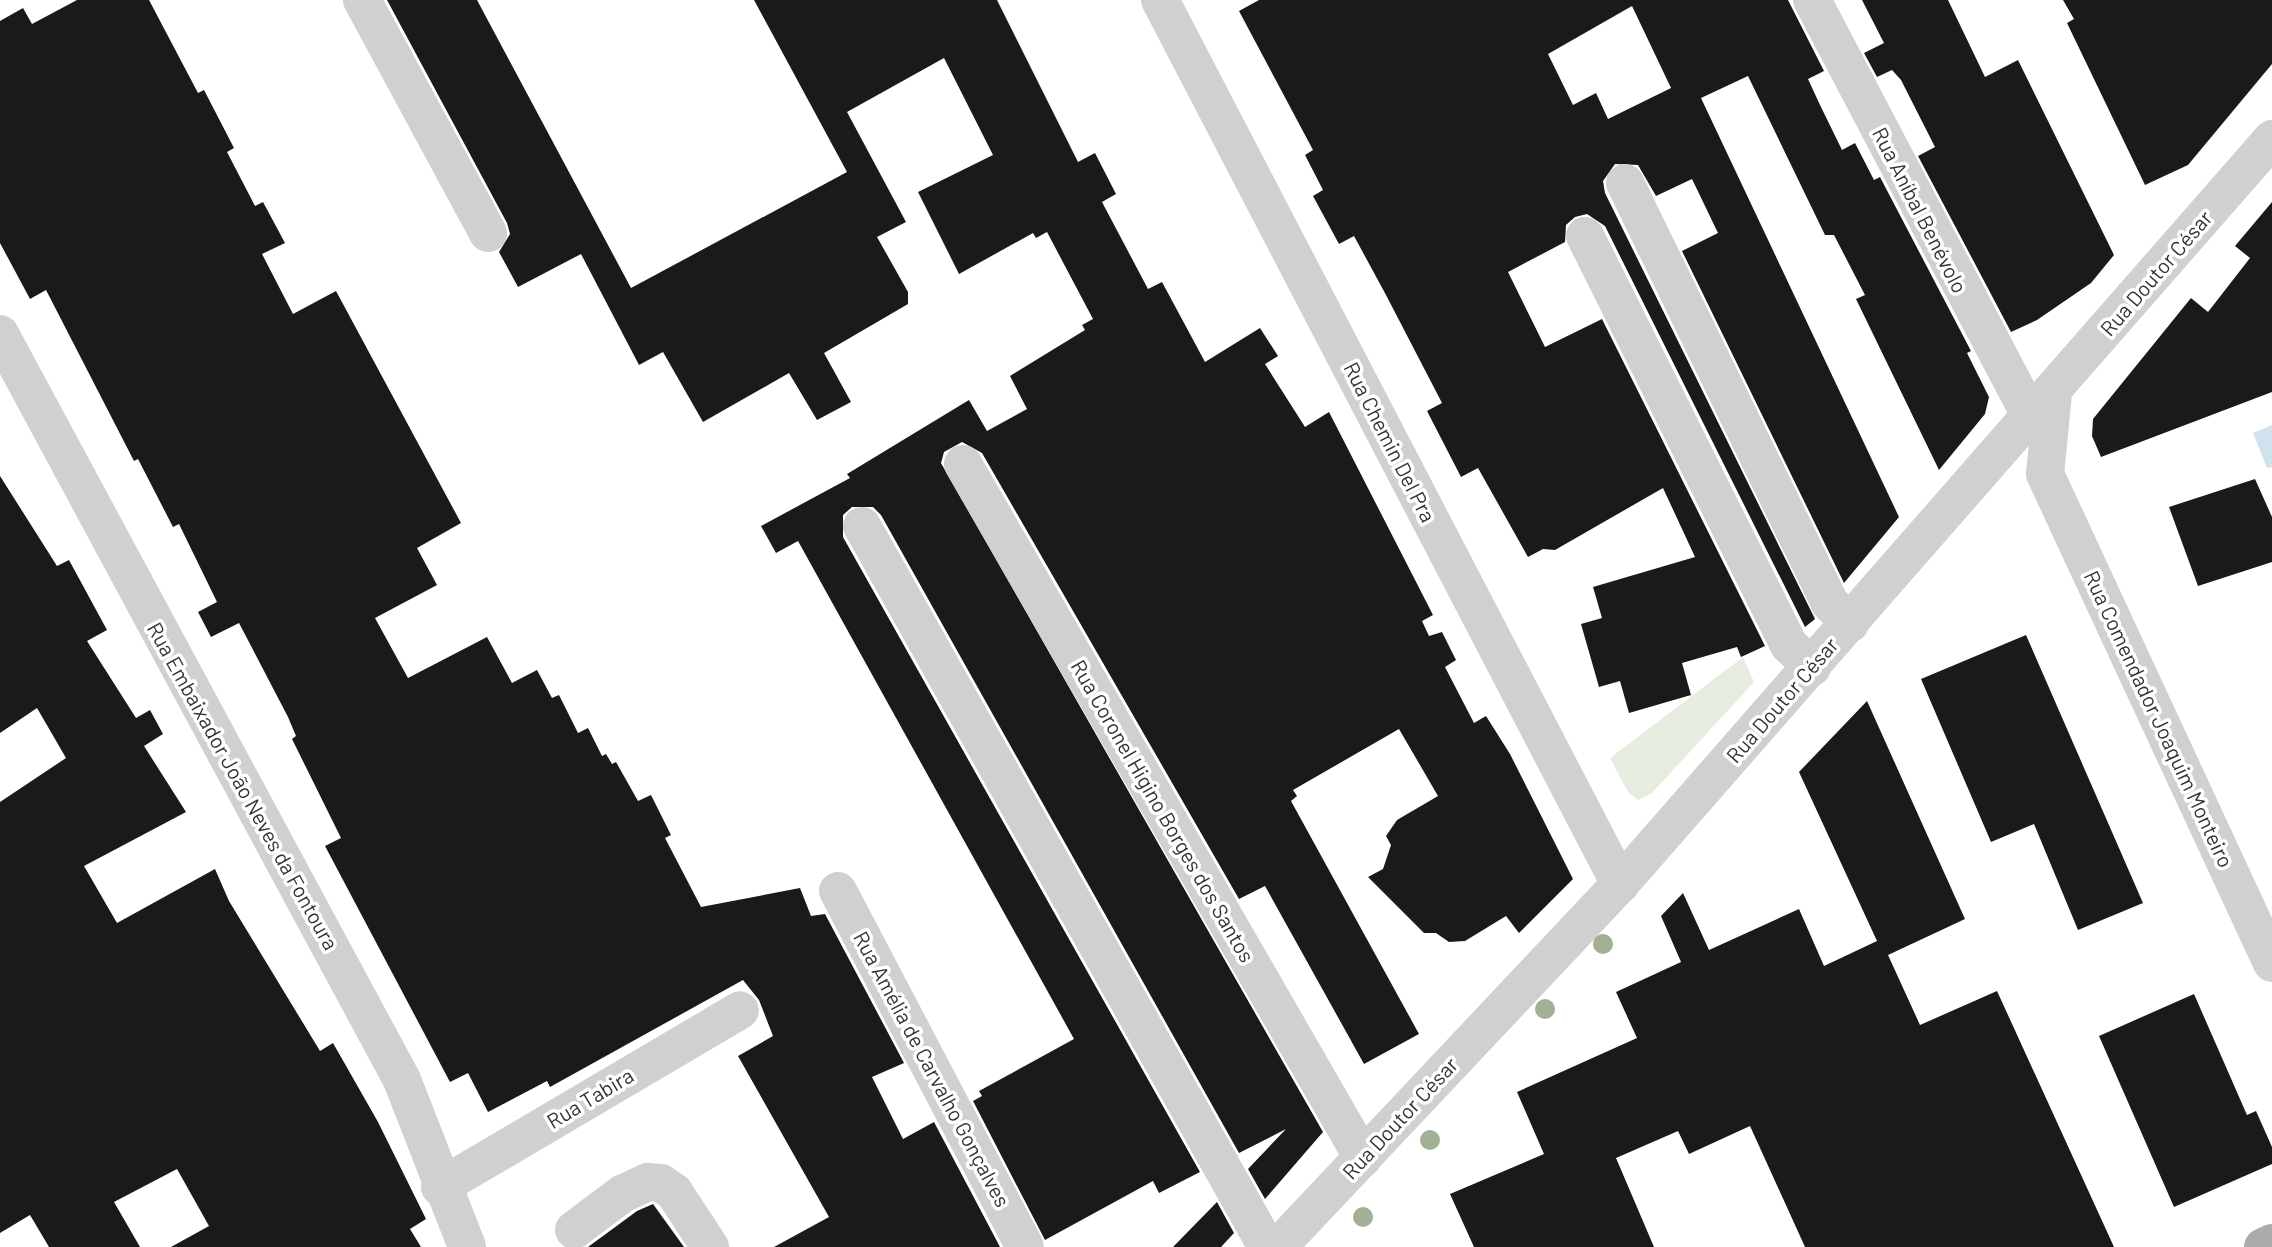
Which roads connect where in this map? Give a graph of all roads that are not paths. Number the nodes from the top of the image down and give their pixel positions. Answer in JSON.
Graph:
{"nodes":[{"id":1,"x":362,"y":0,"type":"edge"},
{"id":2,"x":1160,"y":0,"type":"edge"},
{"id":3,"x":1812,"y":0,"type":"edge"},
{"id":4,"x":2272,"y":139,"type":"edge"},
{"id":5,"x":1625,"y":183,"type":"dead end"},
{"id":6,"x":488,"y":233,"type":"dead end"},
{"id":7,"x":1585,"y":236,"type":"dead end"},
{"id":8,"x":0,"y":334,"type":"edge"},
{"id":9,"x":2042,"y":406,"type":"junction"},
{"id":10,"x":964,"y":464,"type":"dead end"},
{"id":11,"x":2045,"y":474,"type":"junction"},
{"id":12,"x":1979,"y":478,"type":"junction"},
{"id":13,"x":862,"y":526,"type":"dead end"},
{"id":14,"x":1850,"y":623,"type":"junction"},
{"id":15,"x":1812,"y":667,"type":"junction"},
{"id":16,"x":1620,"y":884,"type":"junction"},
{"id":17,"x":838,"y":891,"type":"dead end"},
{"id":18,"x":2272,"y":963,"type":"edge"},
{"id":19,"x":740,"y":1010,"type":"dead end"},
{"id":20,"x":1363,"y":1158,"type":"junction"},
{"id":21,"x":440,"y":1187,"type":"junction"},
{"id":22,"x":574,"y":1230,"type":"dead end"},
{"id":23,"x":2272,"y":1243,"type":"edge"},
{"id":24,"x":467,"y":1247,"type":"edge"},
{"id":25,"x":710,"y":1247,"type":"edge"},
{"id":26,"x":1026,"y":1247,"type":"edge"},
{"id":27,"x":1267,"y":1247,"type":"edge"},
{"id":28,"x":1278,"y":1247,"type":"edge"},
{"id":29,"x":2263,"y":1247,"type":"edge"}],
"edges":[{"from":1,"to":6,"type":"street"},
{"from":2,"to":16,"type":"street","name":"Rua Chemin Del Pra"},
{"from":3,"to":9,"type":"street","name":"Rua Aníbal Benévolo"},
{"from":4,"to":9,"type":"street","name":"Rua Doutor César"},
{"from":5,"to":14,"type":"street"},
{"from":7,"to":15,"type":"street"},
{"from":8,"to":21,"type":"street","name":"Rua Embaixador João Neves da Fontoura"},
{"from":9,"to":11,"type":"street"},
{"from":9,"to":12,"type":"street","name":"Rua Doutor César"},
{"from":10,"to":20,"type":"street","name":"Rua Coronel Higino Borges dos Santos"},
{"from":11,"to":12,"type":"street"},
{"from":11,"to":18,"type":"street","name":"Rua Comendador Joaquim Monteiro"},
{"from":12,"to":14,"type":"street","name":"Rua Doutor César"},
{"from":13,"to":27,"type":"street"},
{"from":14,"to":15,"type":"street","name":"Rua Doutor César"},
{"from":15,"to":16,"type":"street","name":"Rua Doutor César"},
{"from":16,"to":20,"type":"street","name":"Rua Doutor César"},
{"from":17,"to":26,"type":"street","name":"Rua Amélia de Carvalho Gonçalves"},
{"from":19,"to":21,"type":"street","name":"Rua Tabira"},
{"from":20,"to":28,"type":"street","name":"Rua Doutor César"},
{"from":21,"to":24,"type":"street","name":"Rua Embaixador João Neves da Fontoura"},
{"from":22,"to":25,"type":"street"},
{"from":23,"to":29,"type":"main road"}]}
